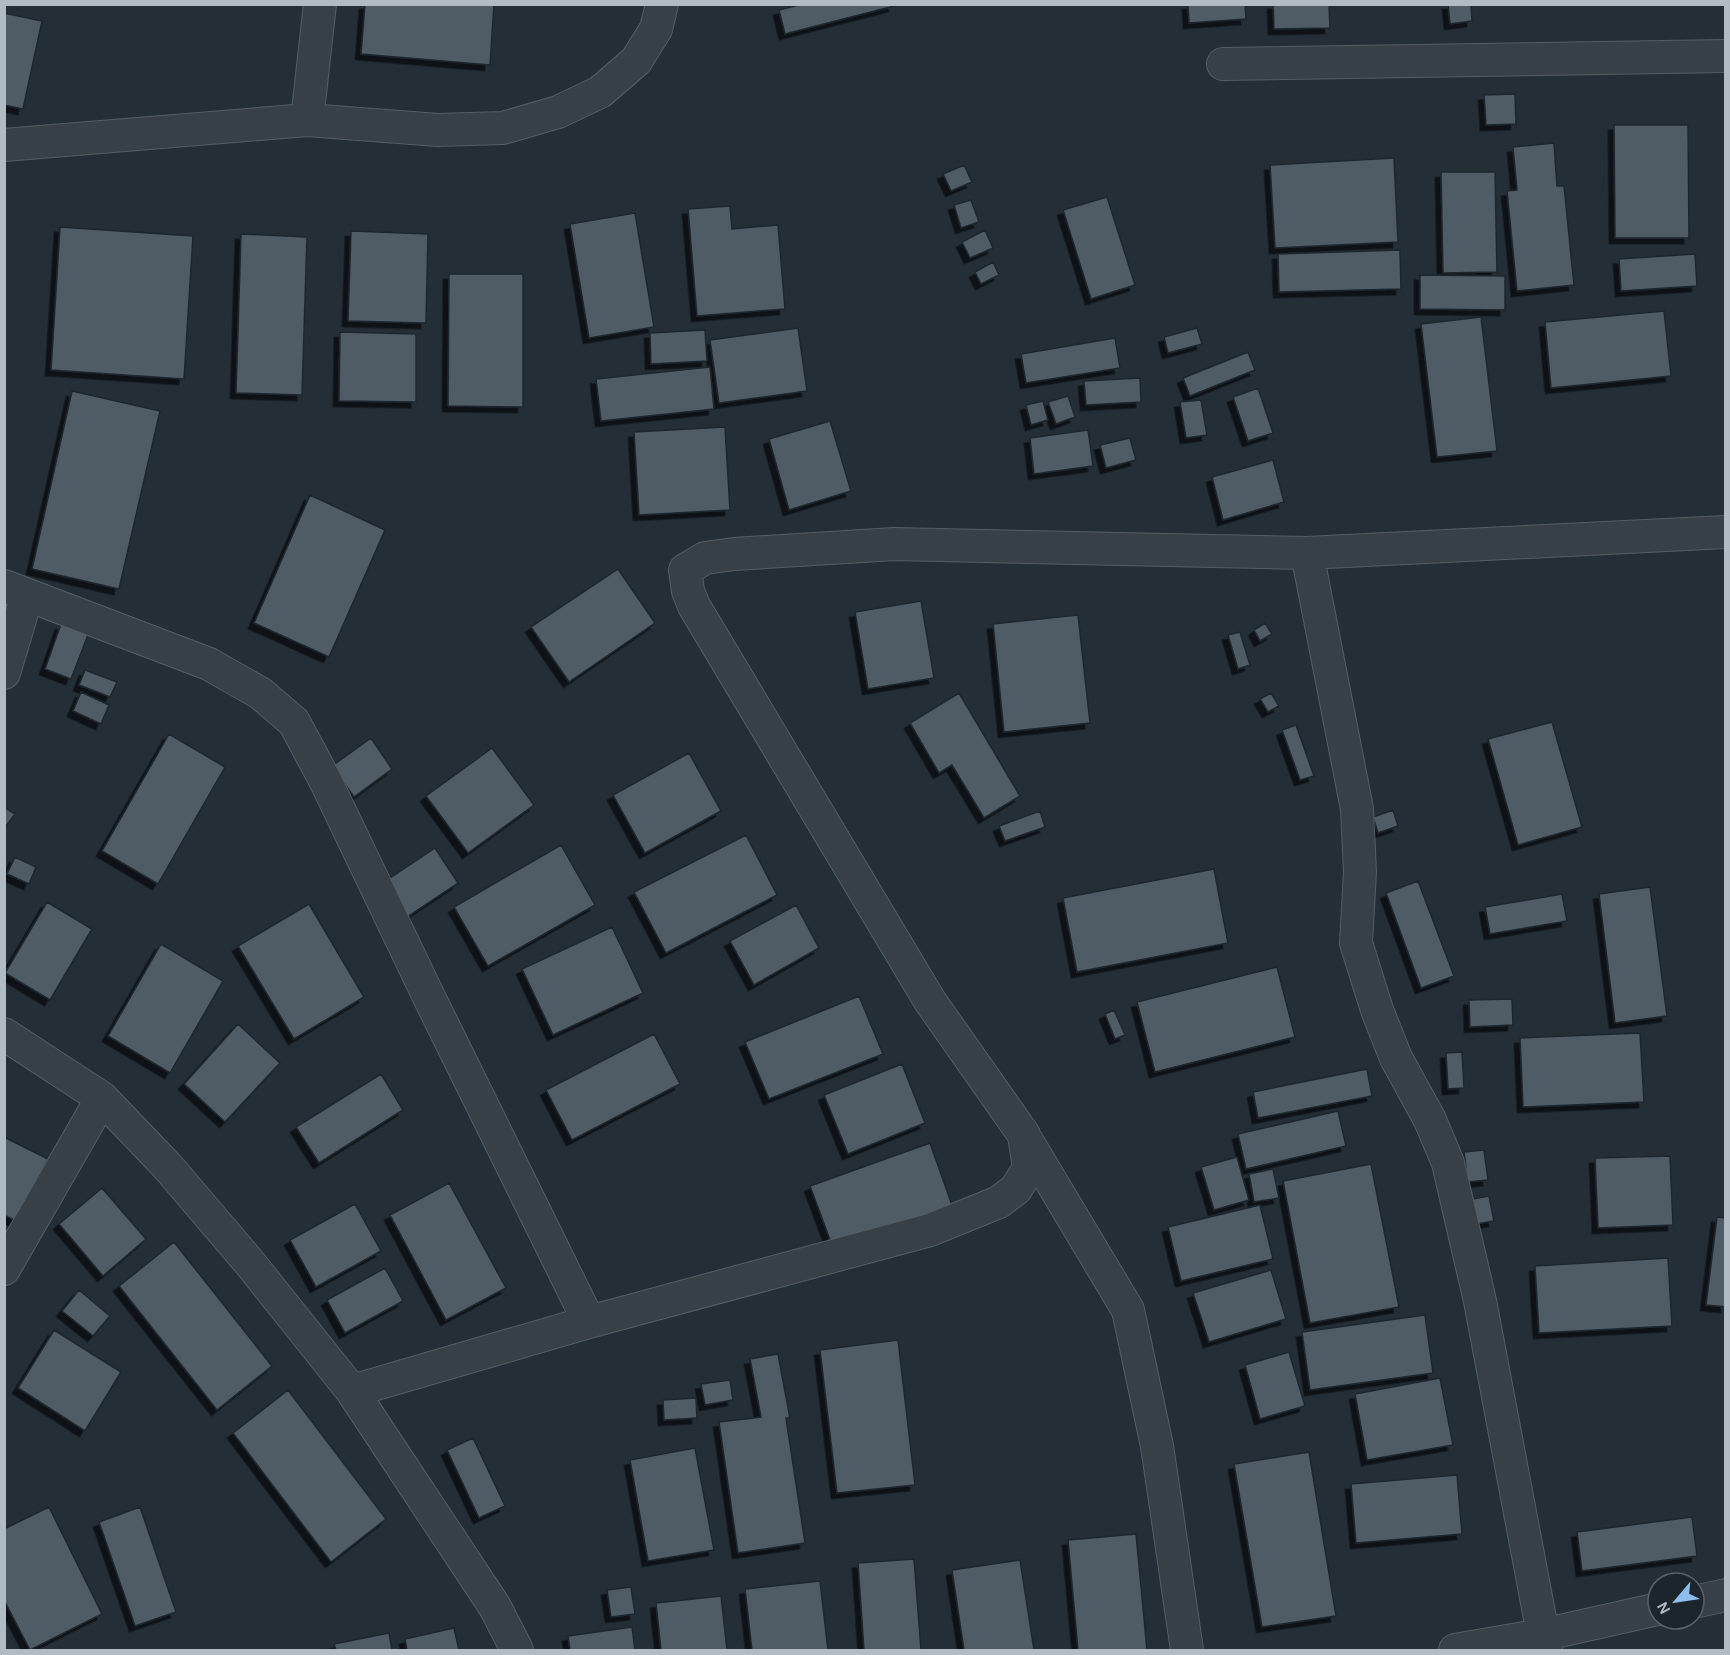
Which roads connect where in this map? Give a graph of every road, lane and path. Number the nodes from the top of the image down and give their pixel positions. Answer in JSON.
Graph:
{"nodes":[{"id":1,"x":320,"y":4,"type":"edge"},
{"id":2,"x":662,"y":4,"type":"edge"},
{"id":3,"x":1725,"y":56,"type":"edge"},
{"id":4,"x":1223,"y":64,"type":"dead end"},
{"id":5,"x":307,"y":120,"type":"junction"},
{"id":6,"x":4,"y":145,"type":"edge"},
{"id":7,"x":1725,"y":532,"type":"edge"},
{"id":8,"x":1307,"y":553,"type":"junction"},
{"id":9,"x":16,"y":591,"type":"edge"},
{"id":10,"x":4,"y":673,"type":"edge"},
{"id":11,"x":4,"y":1034,"type":"edge"},
{"id":12,"x":102,"y":1098,"type":"junction"},
{"id":13,"x":1024,"y":1135,"type":"junction"},
{"id":14,"x":4,"y":1269,"type":"edge"},
{"id":15,"x":588,"y":1322,"type":"junction"},
{"id":16,"x":352,"y":1391,"type":"junction"},
{"id":17,"x":1725,"y":1595,"type":"edge"},
{"id":18,"x":1706,"y":1599,"type":"edge"},
{"id":19,"x":1646,"y":1613,"type":"edge"},
{"id":20,"x":1544,"y":1643,"type":"edge"},
{"id":21,"x":517,"y":1650,"type":"edge"},
{"id":22,"x":1187,"y":1650,"type":"edge"},
{"id":23,"x":1455,"y":1650,"type":"edge"}],
"edges":[{"from":1,"to":5,"type":"street"},
{"from":2,"to":5,"type":"street"},
{"from":3,"to":4,"type":"street"},
{"from":5,"to":6,"type":"street"},
{"from":7,"to":8,"type":"street"},
{"from":8,"to":13,"type":"street"},
{"from":8,"to":20,"type":"street"},
{"from":9,"to":10,"type":"street"},
{"from":9,"to":15,"type":"street"},
{"from":11,"to":12,"type":"street"},
{"from":12,"to":14,"type":"street"},
{"from":12,"to":16,"type":"street"},
{"from":13,"to":15,"type":"street"},
{"from":13,"to":22,"type":"street"},
{"from":15,"to":16,"type":"street"},
{"from":16,"to":21,"type":"street"},
{"from":17,"to":18,"type":"street"},
{"from":19,"to":20,"type":"street"},
{"from":20,"to":23,"type":"street"}]}
